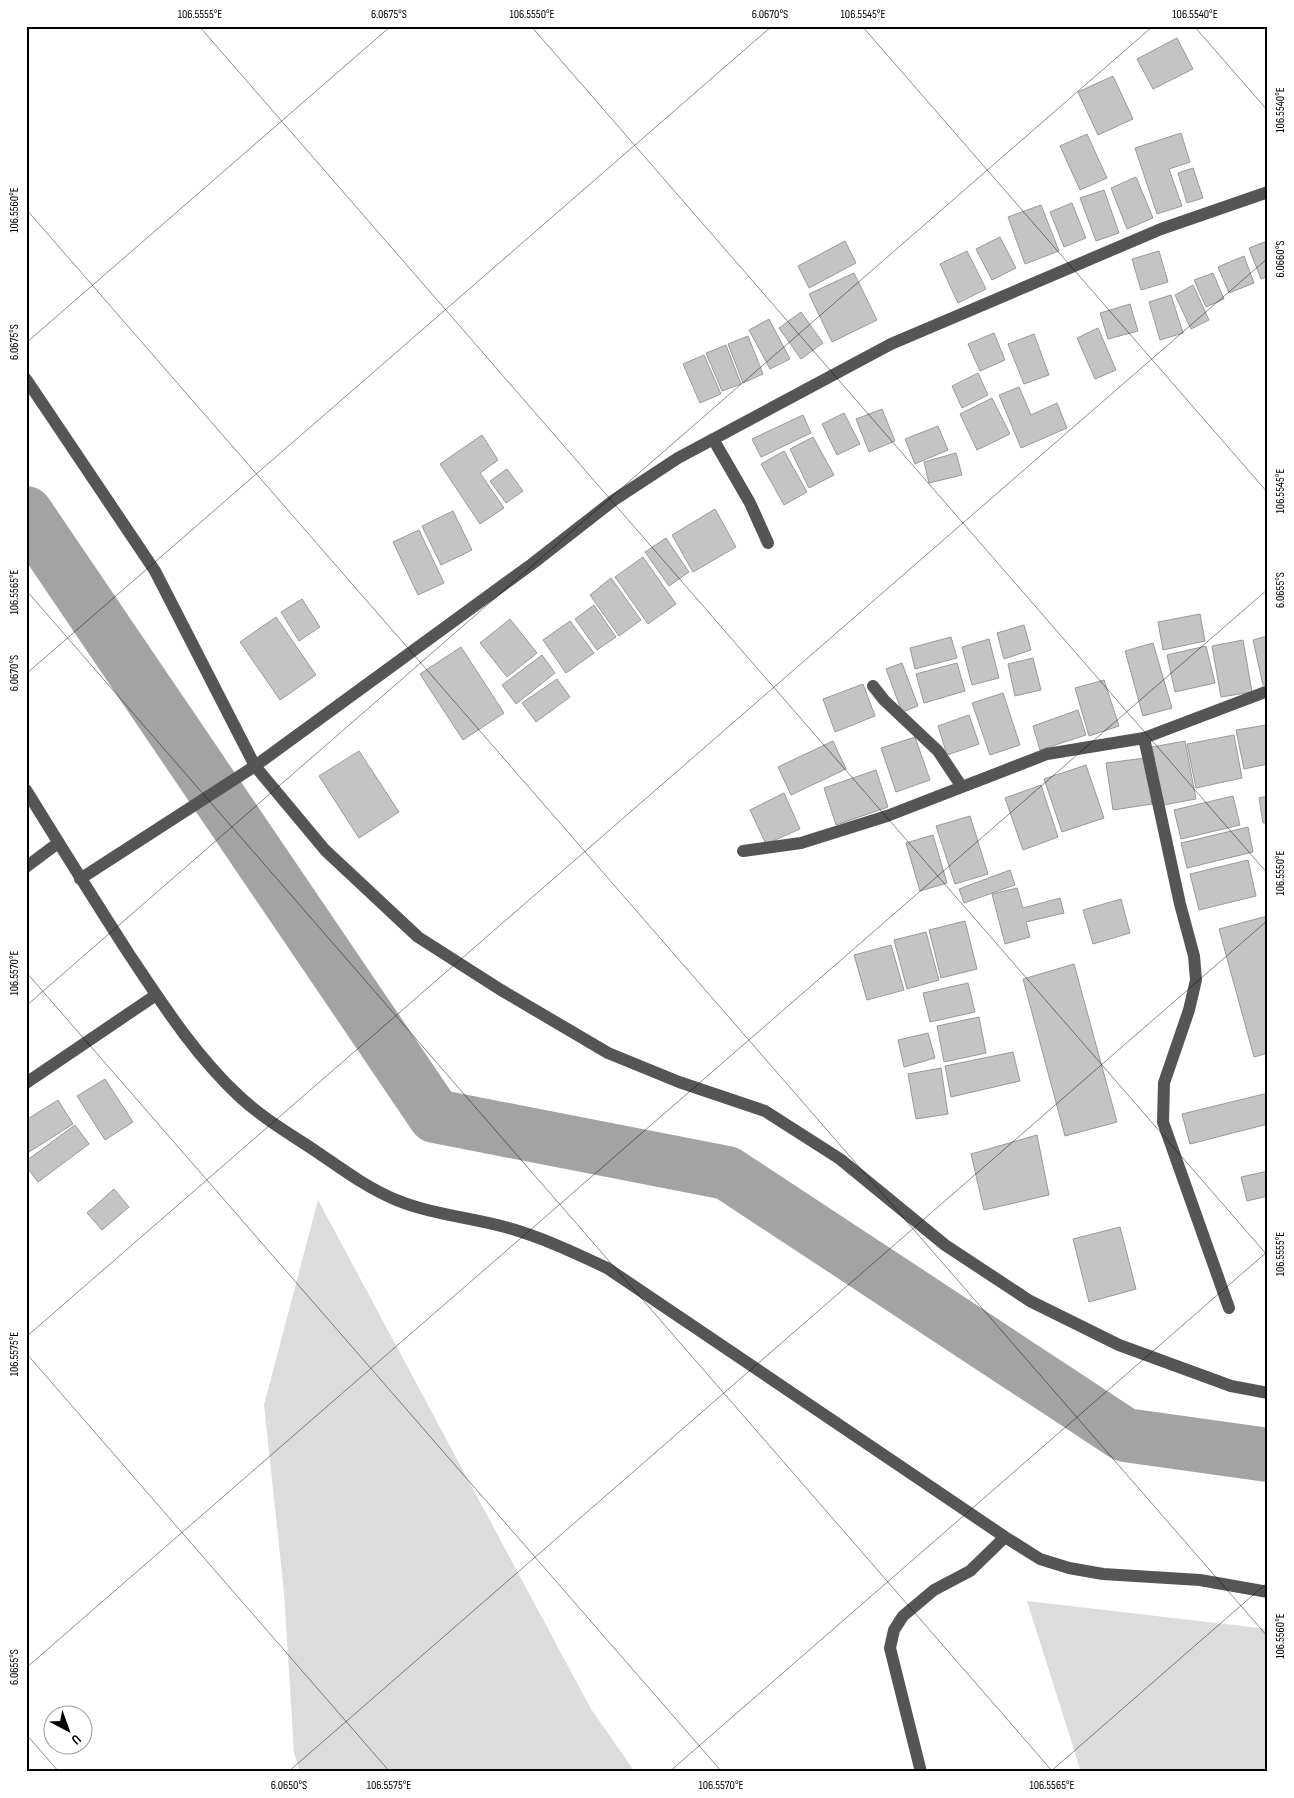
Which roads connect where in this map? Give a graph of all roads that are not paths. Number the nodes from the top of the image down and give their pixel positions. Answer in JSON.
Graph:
{"nodes":[{"id":1,"x":1268,"y":192,"type":"edge"},
{"id":2,"x":26,"y":379,"type":"edge"},
{"id":3,"x":713,"y":439,"type":"junction"},
{"id":4,"x":768,"y":544,"type":"dead end"},
{"id":5,"x":873,"y":686,"type":"dead end"},
{"id":6,"x":1268,"y":692,"type":"edge"},
{"id":7,"x":1144,"y":738,"type":"junction"},
{"id":8,"x":255,"y":766,"type":"junction"},
{"id":9,"x":962,"y":787,"type":"junction"},
{"id":10,"x":26,"y":790,"type":"edge"},
{"id":11,"x":58,"y":843,"type":"junction"},
{"id":12,"x":743,"y":851,"type":"dead end"},
{"id":13,"x":26,"y":867,"type":"edge"},
{"id":14,"x":80,"y":879,"type":"junction"},
{"id":15,"x":156,"y":995,"type":"junction"},
{"id":16,"x":26,"y":1083,"type":"edge"},
{"id":17,"x":1229,"y":1308,"type":"dead end"},
{"id":18,"x":1268,"y":1393,"type":"edge"},
{"id":19,"x":1005,"y":1537,"type":"junction"},
{"id":20,"x":1268,"y":1592,"type":"edge"},
{"id":21,"x":921,"y":1772,"type":"edge"}],
"edges":[{"from":1,"to":3,"type":"street"},
{"from":2,"to":8,"type":"street"},
{"from":3,"to":4,"type":"street"},
{"from":3,"to":8,"type":"street"},
{"from":5,"to":9,"type":"street"},
{"from":6,"to":7,"type":"street"},
{"from":7,"to":9,"type":"street"},
{"from":7,"to":17,"type":"street"},
{"from":8,"to":14,"type":"street"},
{"from":8,"to":18,"type":"street"},
{"from":9,"to":12,"type":"street"},
{"from":10,"to":11,"type":"street"},
{"from":11,"to":13,"type":"street"},
{"from":11,"to":14,"type":"street"},
{"from":14,"to":15,"type":"street"},
{"from":15,"to":16,"type":"street"},
{"from":15,"to":19,"type":"street"},
{"from":19,"to":20,"type":"street"},
{"from":19,"to":21,"type":"street"}]}
